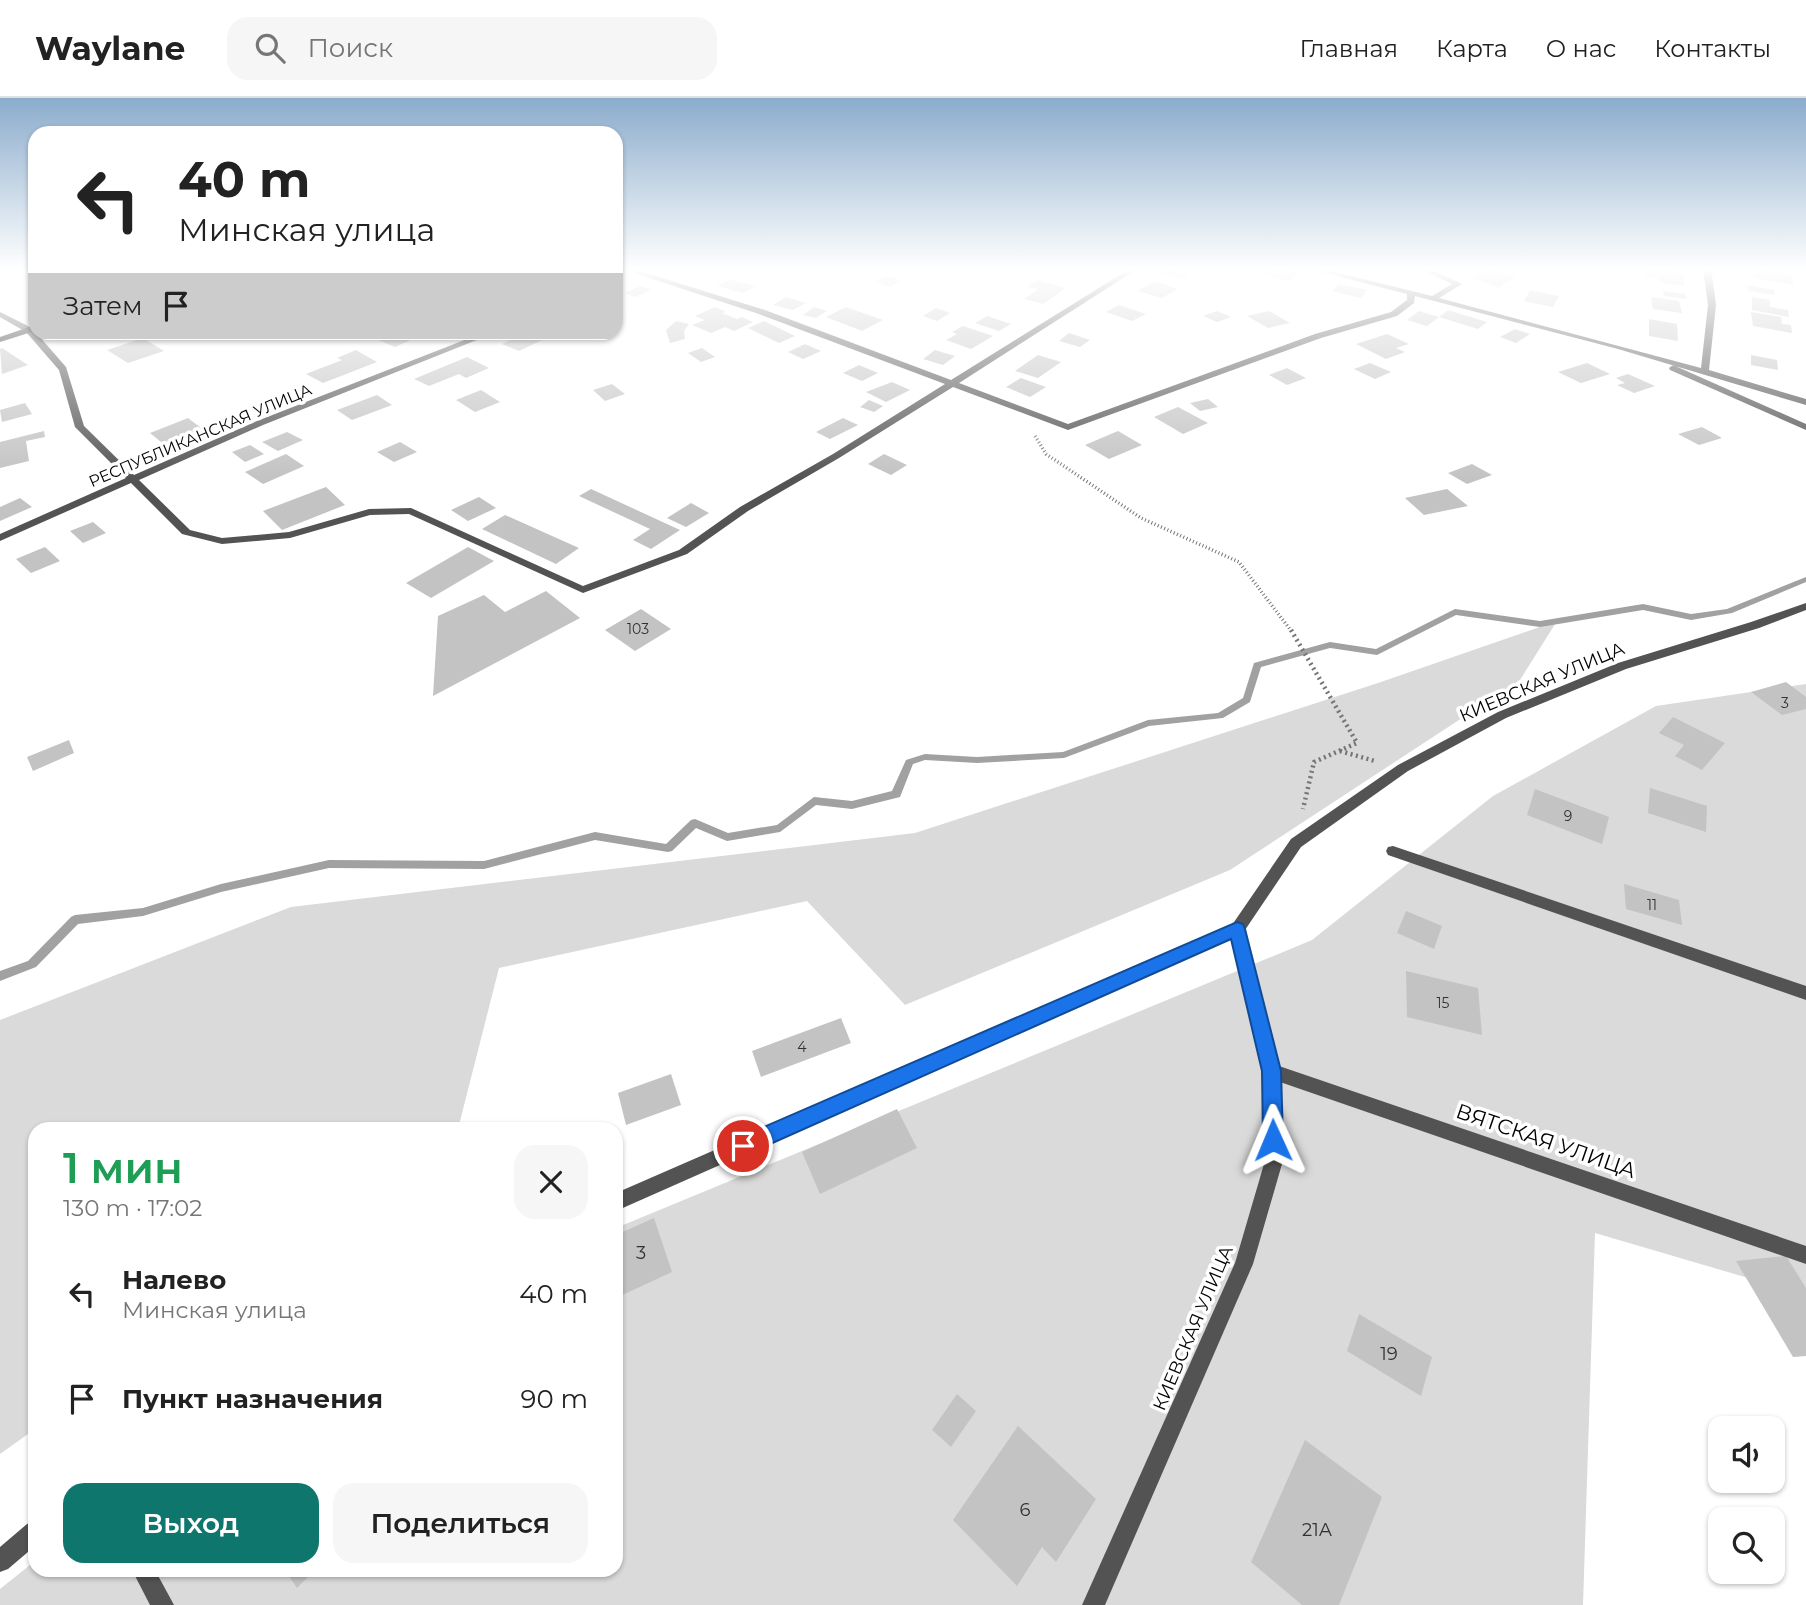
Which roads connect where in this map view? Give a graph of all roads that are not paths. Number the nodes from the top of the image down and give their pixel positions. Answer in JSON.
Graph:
{"nodes":[{"id":1,"x":834,"y":338,"type":"edge"},
{"id":2,"x":1023,"y":338,"type":"edge"},
{"id":3,"x":1312,"y":338,"type":"edge"},
{"id":4,"x":1584,"y":338,"type":"edge"},
{"id":5,"x":1708,"y":338,"type":"edge"},
{"id":6,"x":41,"y":340,"type":"edge"},
{"id":7,"x":473,"y":340,"type":"edge"},
{"id":8,"x":1650,"y":356,"type":"junction"},
{"id":9,"x":1705,"y":370,"type":"junction"},
{"id":10,"x":953,"y":382,"type":"junction"},
{"id":11,"x":1806,"y":402,"type":"edge"},
{"id":12,"x":1806,"y":427,"type":"edge"},
{"id":13,"x":136,"y":480,"type":"junction"},
{"id":14,"x":0,"y":538,"type":"edge"},
{"id":15,"x":1806,"y":606,"type":"edge"},
{"id":16,"x":1393,"y":851,"type":"dead end"},
{"id":17,"x":1237,"y":929,"type":"junction"},
{"id":18,"x":1806,"y":993,"type":"edge"},
{"id":19,"x":1272,"y":1071,"type":"junction"},
{"id":20,"x":623,"y":1199,"type":"edge"},
{"id":21,"x":1806,"y":1255,"type":"edge"},
{"id":22,"x":28,"y":1538,"type":"edge"},
{"id":23,"x":0,"y":1561,"type":"edge"},
{"id":24,"x":147,"y":1577,"type":"edge"},
{"id":25,"x":163,"y":1605,"type":"edge"},
{"id":26,"x":1093,"y":1605,"type":"edge"}],
"edges":[{"from":1,"to":10,"type":"street"},
{"from":2,"to":10,"type":"street"},
{"from":3,"to":10,"type":"street"},
{"from":4,"to":8,"type":"street"},
{"from":5,"to":9,"type":"street"},
{"from":6,"to":13,"type":"street"},
{"from":7,"to":13,"type":"street","name":"РЕСПУБЛИКАНСКАЯ УЛИЦА"},
{"from":8,"to":9,"type":"street"},
{"from":8,"to":12,"type":"street"},
{"from":9,"to":11,"type":"street"},
{"from":10,"to":13,"type":"street"},
{"from":13,"to":14,"type":"street","name":"РЕСПУБЛИКАНСКАЯ УЛИЦА"},
{"from":15,"to":17,"type":"street","name":"КИЕВСКАЯ УЛИЦА"},
{"from":16,"to":18,"type":"street"},
{"from":17,"to":19,"type":"street","name":"КИЕВСКАЯ УЛИЦА"},
{"from":17,"to":20,"type":"street"},
{"from":19,"to":21,"type":"street","name":"ВЯТСКАЯ УЛИЦА"},
{"from":19,"to":26,"type":"street","name":"КИЕВСКАЯ УЛИЦА"},
{"from":22,"to":23,"type":"street"},
{"from":24,"to":25,"type":"street"}]}
